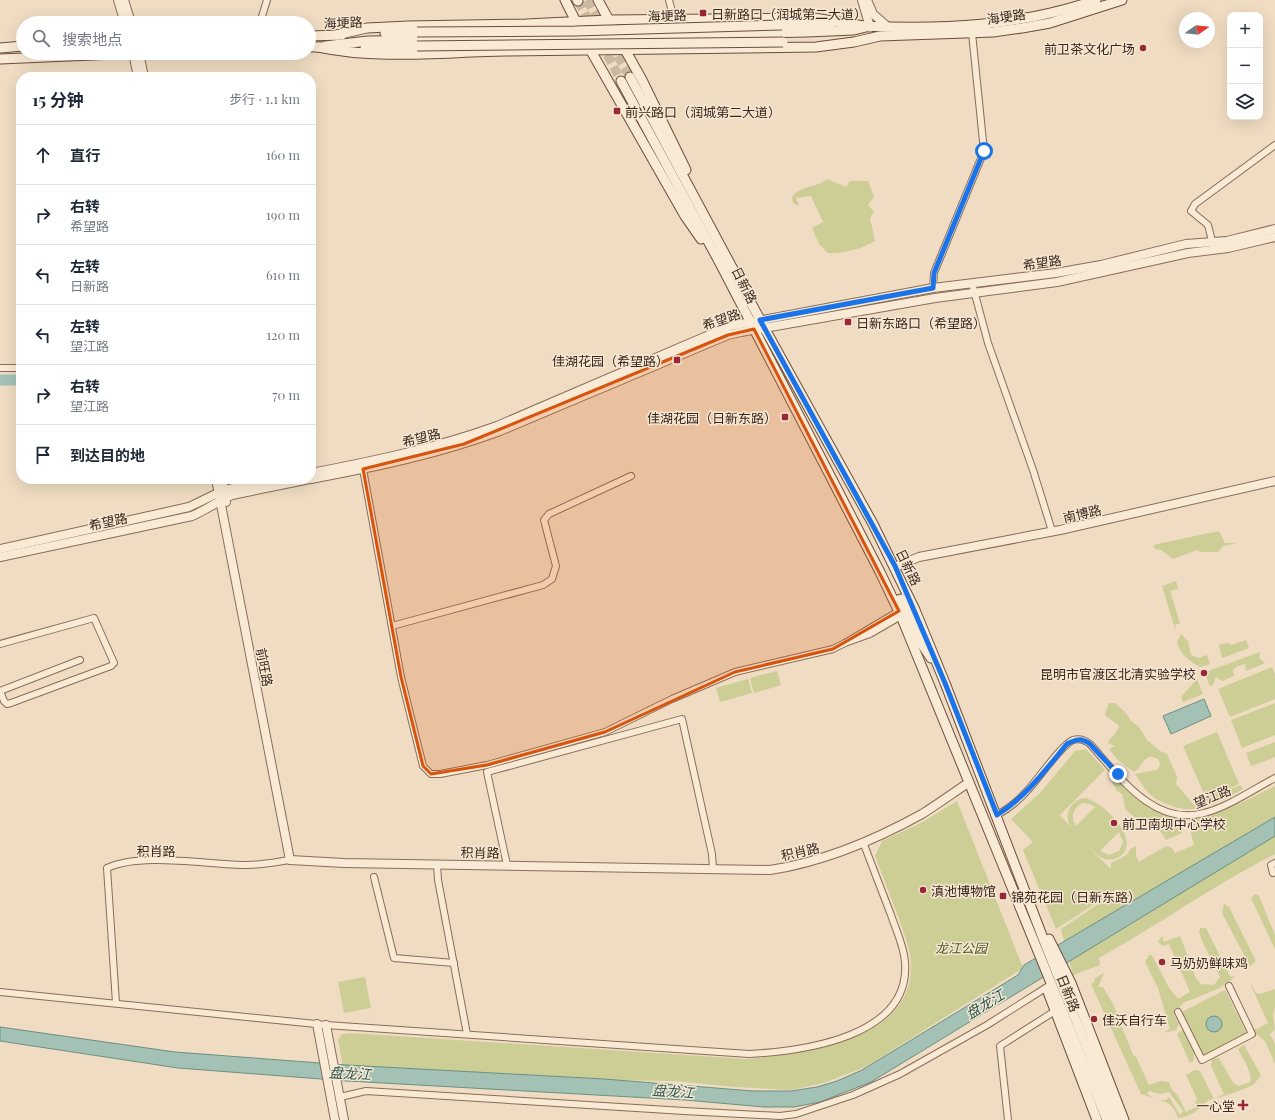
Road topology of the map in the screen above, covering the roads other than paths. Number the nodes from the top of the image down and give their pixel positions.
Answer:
1 (118, 0) edge
2 (124, 0) edge
3 (267, 0) edge
4 (566, 0) edge
5 (598, 0) edge
6 (669, 0) edge
7 (862, 0) edge
8 (867, 0) edge
9 (1096, 0) edge
10 (1122, 0) edge
11 (123, 16) edge
12 (129, 16) edge
13 (262, 16) edge
14 (609, 20) junction
15 (674, 20) junction
16 (576, 22) junction
17 (870, 27) junction
18 (889, 31) junction
19 (972, 33) junction
20 (316, 36) edge
21 (336, 36) junction
22 (617, 36) junction
23 (880, 36) junction
24 (585, 38) junction
25 (16, 47) edge
26 (316, 47) edge
27 (316, 47) edge
28 (316, 47) edge
29 (0, 48) edge
30 (591, 50) junction
31 (624, 50) junction
32 (16, 58) edge
33 (0, 59) edge
34 (134, 60) edge
35 (140, 60) edge
36 (137, 72) edge
37 (143, 72) edge
38 (630, 77) tunnel mouth
39 (621, 81) tunnel mouth
40 (1275, 145) edge
41 (1275, 229) edge
42 (1275, 237) edge
43 (1213, 245) junction
44 (724, 253) junction
45 (721, 265) junction
46 (972, 283) junction
47 (933, 288) junction
48 (973, 292) junction
49 (760, 320) junction
50 (752, 325) junction
51 (765, 329) junction
52 (0, 368) edge
53 (16, 368) edge
54 (363, 469) junction
55 (316, 472) edge
56 (631, 476) dead end
57 (316, 478) edge
58 (1275, 481) edge
59 (218, 484) edge
60 (222, 484) edge
61 (259, 484) edge
62 (284, 484) edge
63 (222, 495) junction
64 (1052, 531) junction
65 (0, 549) edge
66 (0, 557) edge
67 (895, 566) junction
68 (899, 611) junction
69 (392, 626) junction
70 (0, 644) edge
71 (80, 660) dead end
72 (943, 676) junction
73 (0, 691) edge
74 (1275, 778) edge
75 (968, 783) junction
76 (997, 815) junction
77 (863, 842) junction
78 (292, 860) junction
79 (1275, 863) edge
80 (437, 864) junction
81 (507, 865) junction
82 (713, 869) junction
83 (1275, 872) edge
84 (374, 877) dead end
85 (1042, 947) junction
86 (454, 964) junction
87 (1056, 982) junction
88 (1230, 986) dead end
89 (0, 992) edge
90 (1061, 995) junction
91 (116, 1002) junction
92 (1055, 1011) junction
93 (1178, 1012) dead end
94 (317, 1024) junction
95 (326, 1025) junction
96 (467, 1034) junction
97 (339, 1094) junction
98 (335, 1120) edge
99 (344, 1120) edge
100 (1008, 1120) edge
101 (1097, 1120) edge
102 (1107, 1120) edge
103 (1116, 1120) edge
104 (1124, 1120) edge

1 - 11 street
2 - 12 street
3 - 13 street
4 - 16 main road
5 - 14 main road, 日新路
6 - 15 street
7 - 17 street
8 - 18 street
9 - 18 main road, 海埂路
10 - 19 main road, 海埂路
14 - 15 main road
14 - 16 main road
14 - 22 main road, 日新路
14 - 24 main road
15 - 17 main road
16 - 21 main road
16 - 24 main road
17 - 18 main road, 海埂路
17 - 21 main road, 海埂路, bridge
17 - 22 main road
18 - 19 main road, 海埂路
18 - 23 main road
19 - 47 street
20 - 21 main road, 海埂路
22 - 30 main road
22 - 31 main road, 日新路
23 - 27 main road, 海埂路, bridge
23 - 31 main road
24 - 26 main road
24 - 30 main road
25 - 29 main road
28 - 30 main road
30 - 31 main road
30 - 45 main road
31 - 44 main road, 日新路
32 - 33 main road
34 - 36 street
35 - 37 street
38 - 44 main road, 日新路
39 - 45 main road, 日新路
40 - 43 street
41 - 43 street, 希望路
42 - 43 street, 希望路
43 - 46 street, 希望路
43 - 48 street, 希望路
44 - 49 main road, 日新路
45 - 50 main road, 日新路
46 - 47 street, 希望路
46 - 48 street
47 - 49 street, 希望路
48 - 51 street, 希望路
48 - 64 street
49 - 50 street, 希望路
49 - 51 main road, 日新路
50 - 51 street, 希望路
50 - 54 street, 希望路
50 - 55 street, 希望路
50 - 68 main road, 日新路
51 - 67 main road, 日新路
52 - 53 street
54 - 57 street, 希望路
54 - 69 street
56 - 69 street
58 - 64 street, 南博路
59 - 63 street, 前旺路
60 - 63 street, 前旺路
61 - 63 street, 希望路
62 - 63 street, 希望路
63 - 65 street, 希望路
63 - 66 street, 希望路
63 - 78 street, 前旺路
64 - 67 street, 南博路
67 - 72 main road, 日新路
68 - 69 street
68 - 72 main road
68 - 75 main road, 日新路
70 - 73 street
71 - 73 street
72 - 76 main road, 日新路
74 - 76 street, 望江路
75 - 77 street, 积肖路
75 - 85 main road, 日新路
76 - 85 main road, 日新路
77 - 82 street, 积肖路
77 - 96 street
78 - 80 street, 积肖路
78 - 91 street, 积肖路
79 - 83 street
80 - 81 street, 积肖路
80 - 86 street
81 - 82 street, 积肖路
81 - 82 street
84 - 86 street
85 - 87 main road, 日新路
85 - 87 main road, 日新路
86 - 96 street
87 - 90 main road, 日新路
87 - 92 main road, 日新路
87 - 97 street
87 - 104 main road, 日新路
88 - 93 street
89 - 91 street
90 - 102 main road, 日新路
90 - 103 main road, 日新路
91 - 94 street
92 - 100 street
92 - 101 main road, 日新路
94 - 95 street
94 - 98 street
95 - 96 street
95 - 97 street
97 - 99 street

